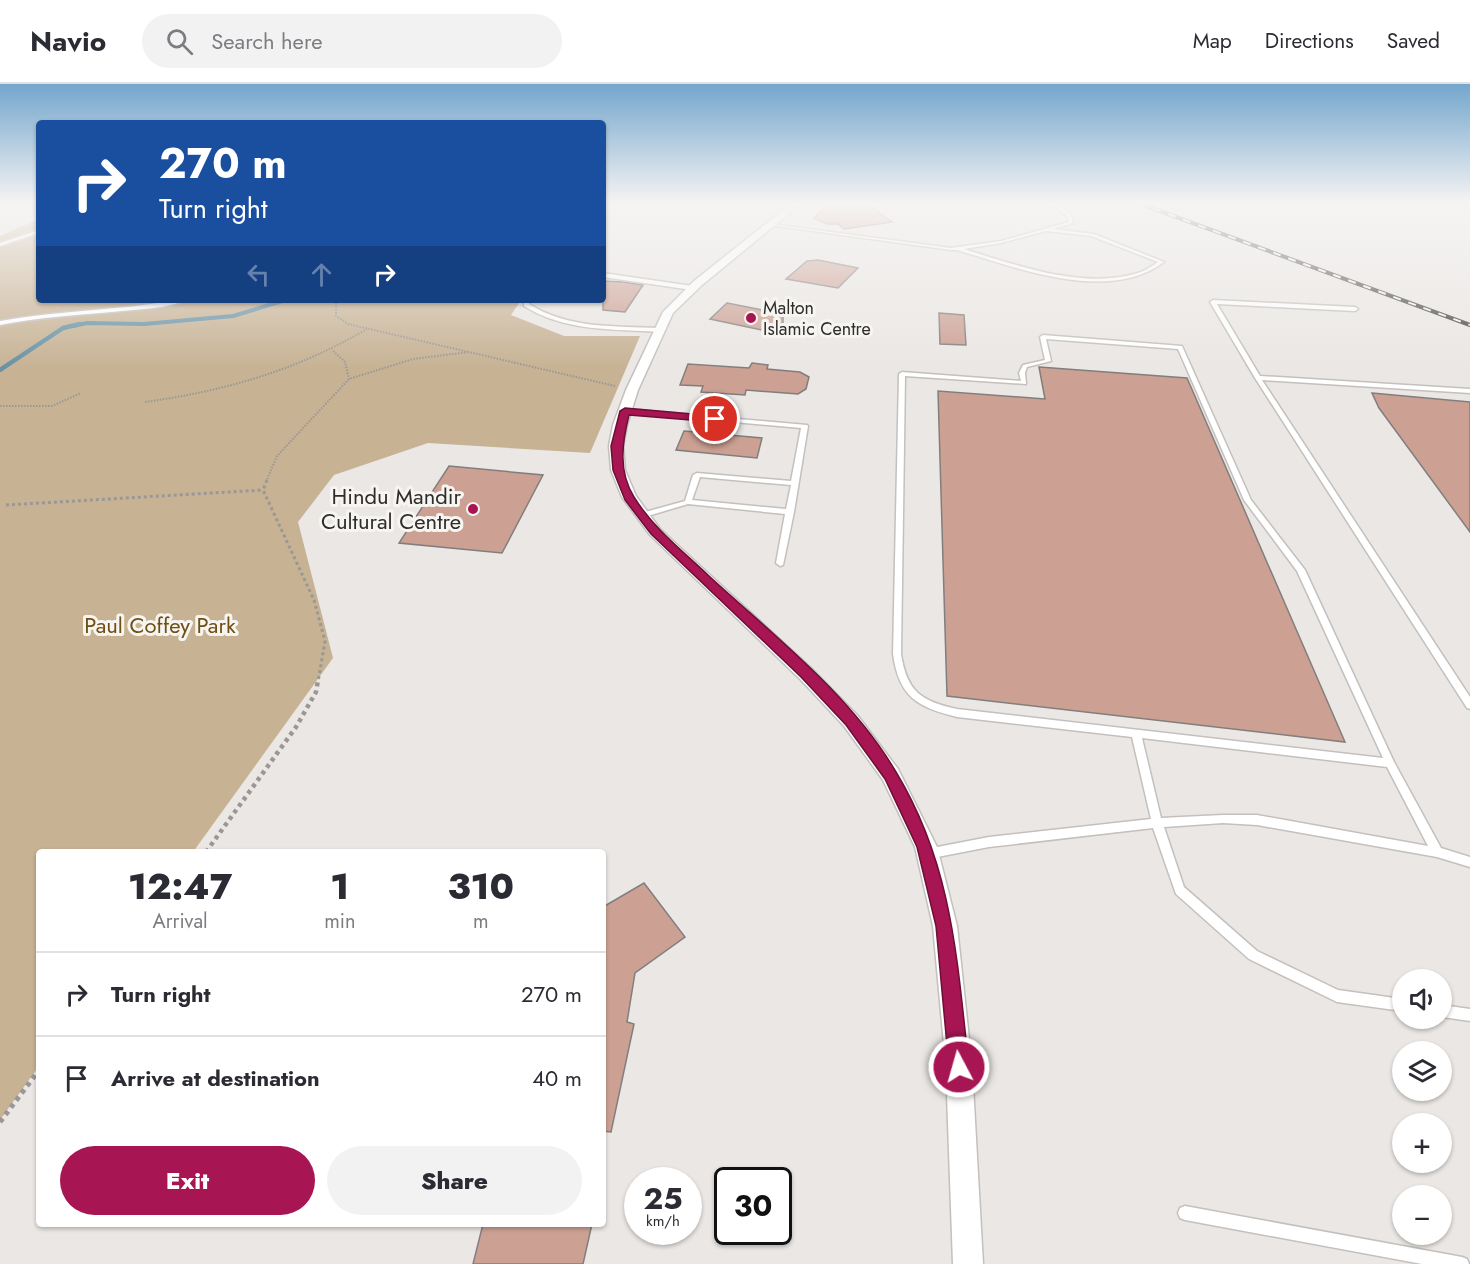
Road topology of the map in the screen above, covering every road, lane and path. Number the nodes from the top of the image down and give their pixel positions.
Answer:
1 (730, 258) edge
2 (993, 258) edge
3 (1152, 258) edge
4 (606, 275) edge
5 (692, 288) junction
6 (166, 303) edge
7 (336, 303) edge
8 (526, 303) edge
9 (1355, 309) dead end
10 (0, 323) edge
11 (366, 328) junction
12 (660, 330) junction
13 (333, 351) junction
14 (469, 352) junction
15 (1258, 378) junction
16 (349, 379) junction
17 (632, 390) junction
18 (1470, 391) edge
19 (81, 393) dead end
20 (145, 402) dead end
21 (0, 405) edge
22 (625, 411) junction
23 (795, 483) junction
24 (263, 490) junction
25 (688, 502) junction
26 (6, 505) dead end
27 (790, 512) junction
28 (641, 516) junction
29 (780, 563) dead end
30 (1470, 705) edge
31 (1136, 734) junction
32 (1390, 763) junction
33 (1157, 823) junction
34 (208, 849) edge
35 (1437, 852) junction
36 (927, 854) junction
37 (1470, 862) edge
38 (1392, 1004) edge
39 (1452, 1012) edge
40 (1470, 1014) edge
41 (36, 1074) edge
42 (0, 1122) edge
43 (1185, 1213) dead end
44 (968, 1264) edge
45 (1462, 1264) edge

1 - 5 street
2 - 3 lane
4 - 5 lane
5 - 12 street
6 - 10 lane
7 - 11 path
8 - 12 lane
9 - 15 lane
11 - 13 path
11 - 14 path
12 - 17 street
13 - 16 path
13 - 20 path
14 - 16 path
14 - 17 path
15 - 18 lane
15 - 30 lane
16 - 24 path
17 - 22 street
19 - 21 path
22 - 23 lane
22 - 28 street
23 - 25 lane
23 - 27 lane
24 - 26 path
24 - 34 path
25 - 27 lane
25 - 28 lane
27 - 29 lane
28 - 36 street
31 - 32 lane
31 - 32 lane
31 - 33 lane
32 - 35 lane
33 - 35 lane
33 - 36 lane
33 - 38 lane
35 - 37 lane
36 - 44 street
39 - 40 lane
41 - 42 path
43 - 45 lane

